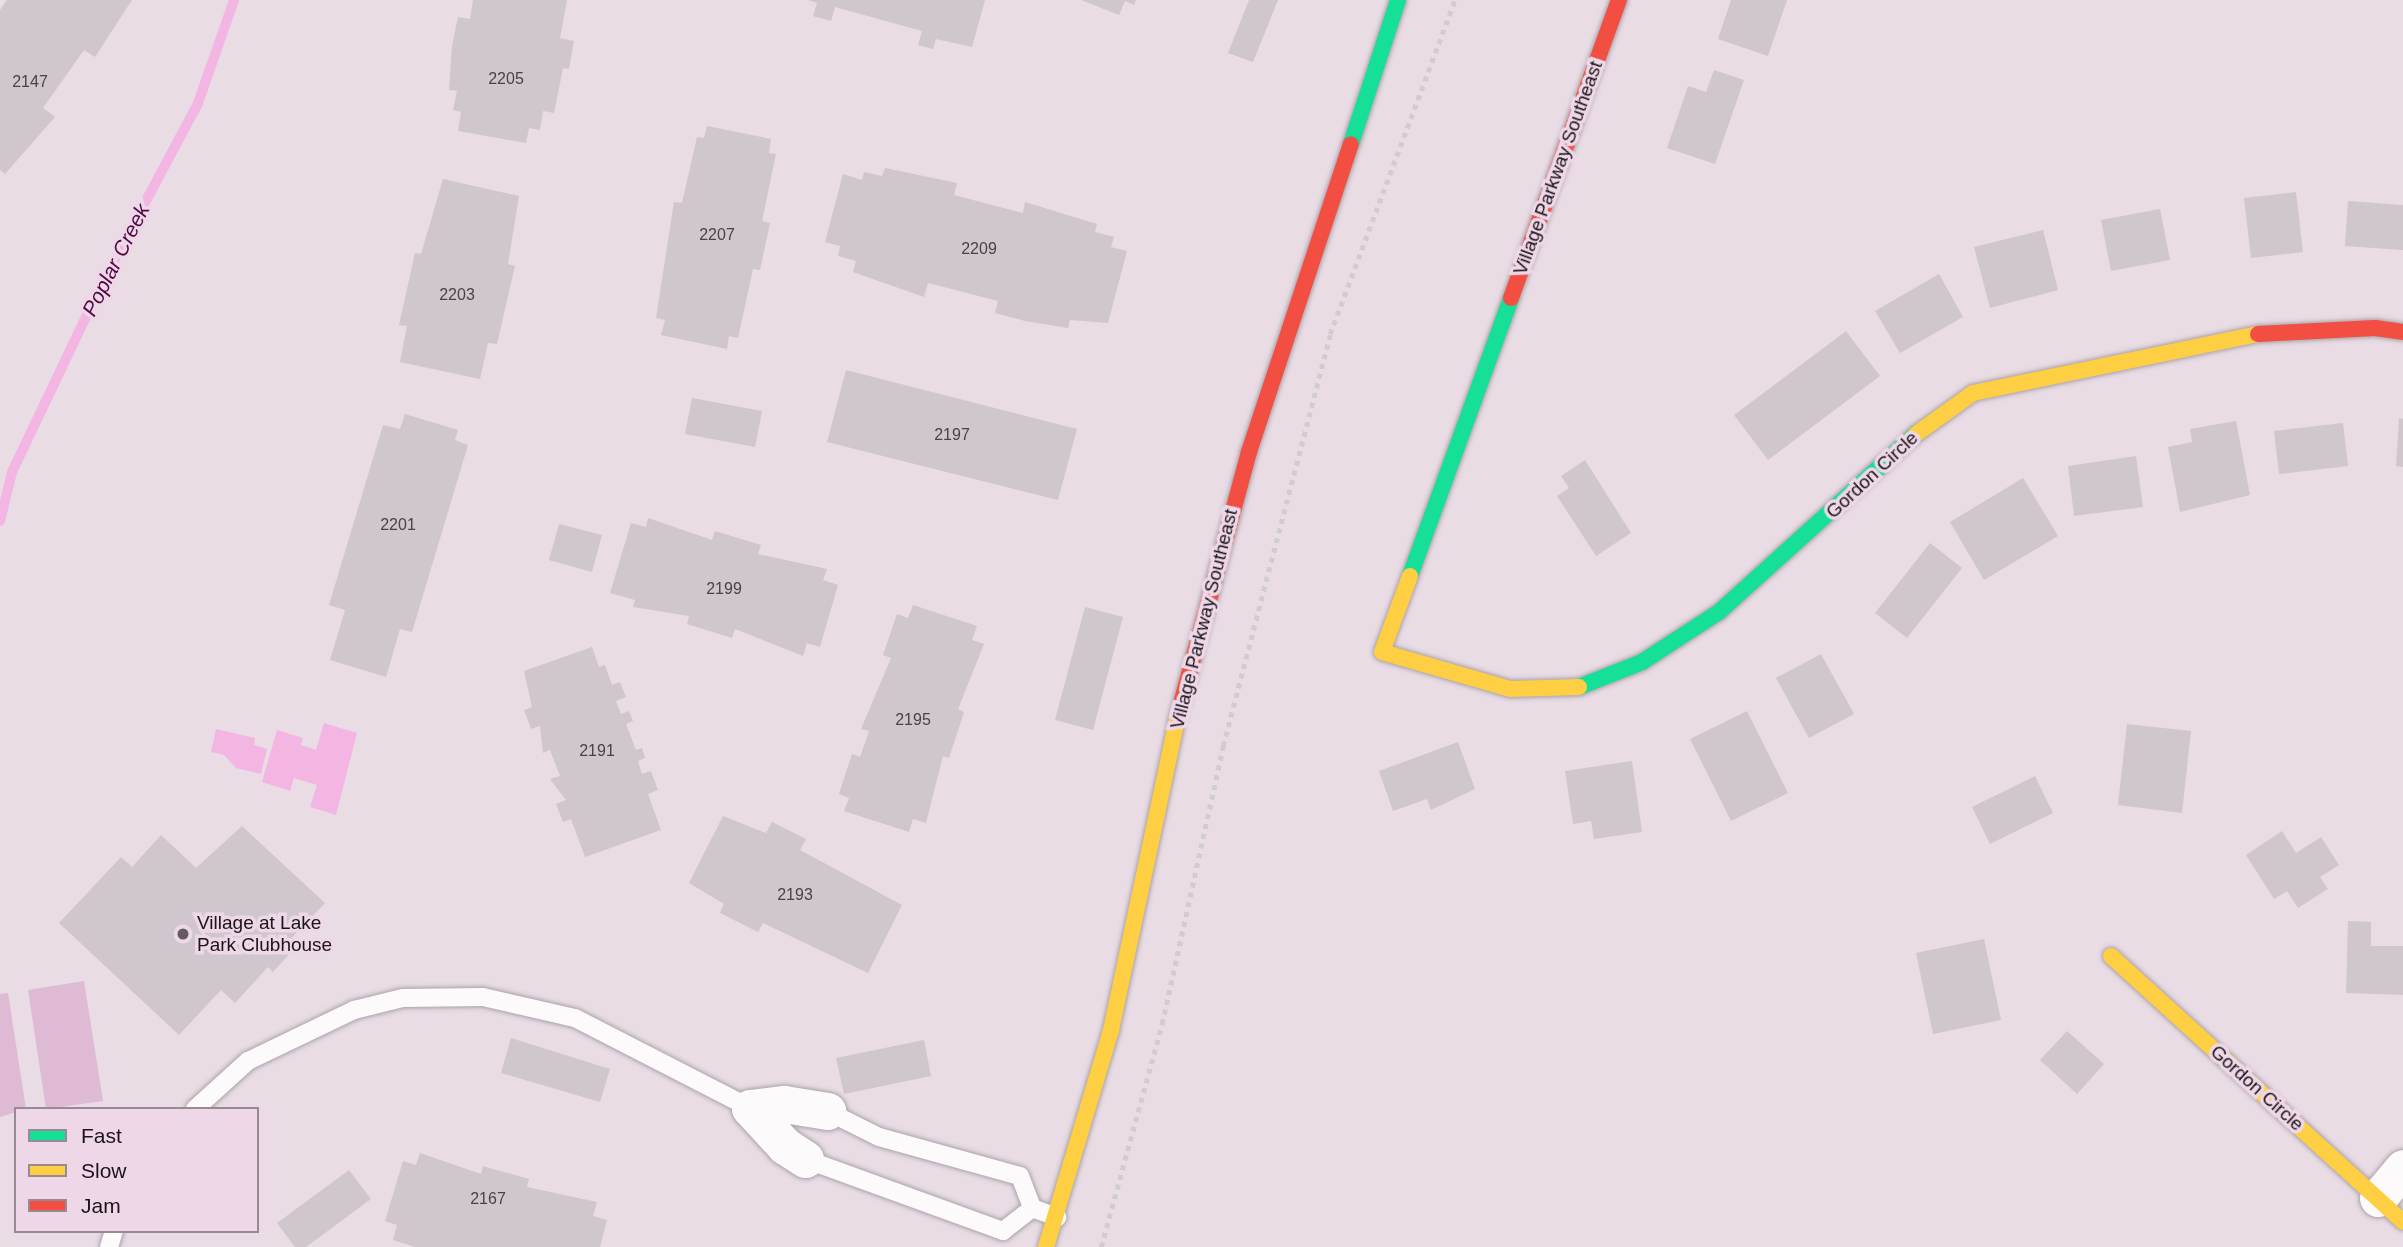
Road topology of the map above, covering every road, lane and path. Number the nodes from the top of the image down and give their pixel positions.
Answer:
1 (1398, 0) edge
2 (1455, 0) edge
3 (1619, 0) edge
4 (2403, 332) edge
5 (1382, 652) joint
6 (2111, 956) dead end
7 (197, 1107) edge
8 (750, 1108) junction
9 (816, 1134) junction
10 (2403, 1168) edge
11 (1032, 1208) junction
12 (2390, 1210) edge
13 (1056, 1217) junction
14 (1046, 1247) edge
15 (1101, 1247) edge

1 - 13 street, Village Parkway Southeast
2 - 15 path
3 - 5 street, Village Parkway Southeast
4 - 5 street, Gordon Circle
6 - 12 street, Gordon Circle
7 - 8 lane
8 - 9 street
8 - 9 street
9 - 11 lane
9 - 11 lane
10 - 12 street
11 - 13 lane
13 - 14 street, Village Parkway Southeast

